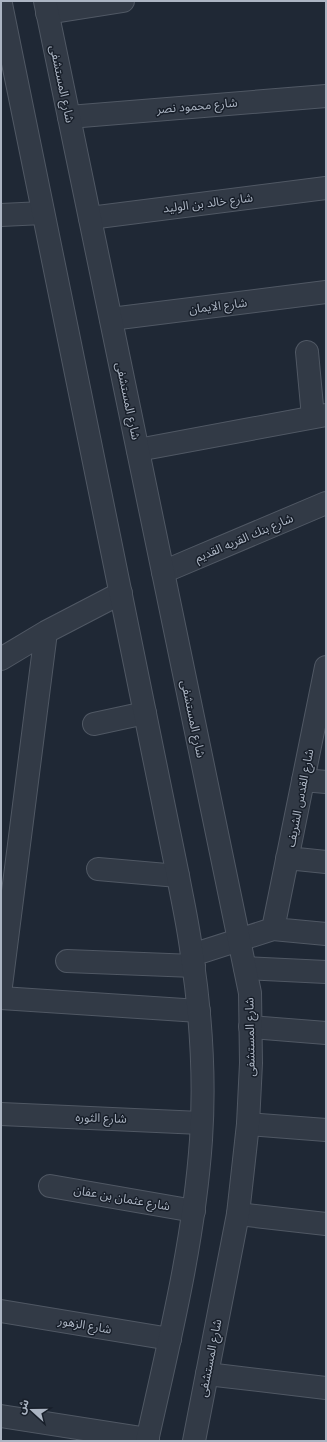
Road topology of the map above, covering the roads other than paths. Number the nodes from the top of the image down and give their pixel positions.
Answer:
1 (123, 1) edge
2 (1, 4) edge
3 (46, 7) edge
4 (326, 96) edge
5 (69, 117) junction
6 (326, 188) edge
7 (43, 213) junction
8 (1, 215) edge
9 (90, 218) junction
10 (326, 292) edge
11 (111, 319) junction
12 (307, 352) dead end
13 (319, 416) edge
14 (138, 450) junction
15 (326, 503) edge
16 (163, 572) junction
17 (120, 593) junction
18 (46, 632) junction
19 (1, 659) edge
20 (326, 667) edge
21 (145, 713) junction
22 (94, 724) dead end
23 (303, 780) junction
24 (326, 782) edge
25 (288, 858) junction
26 (326, 862) edge
27 (98, 869) dead end
28 (178, 876) junction
29 (273, 929) junction
30 (326, 934) edge
31 (239, 940) junction
32 (193, 960) junction
33 (67, 961) dead end
34 (245, 968) junction
35 (326, 972) edge
36 (1, 986) edge
37 (1, 998) edge
38 (199, 1012) junction
39 (250, 1027) junction
40 (326, 1033) edge
41 (1, 1114) edge
42 (202, 1122) junction
43 (248, 1124) junction
44 (326, 1130) edge
45 (50, 1186) dead end
46 (194, 1211) junction
47 (238, 1214) junction
48 (326, 1224) edge
49 (1, 1311) edge
50 (170, 1339) junction
51 (207, 1374) junction
52 (326, 1388) edge
53 (1, 1416) edge
54 (148, 1440) edge
55 (194, 1441) edge

1 - 3 street
2 - 7 street
3 - 5 street, شارع المستشفى
4 - 5 street, شارع محمود نصر
5 - 9 street, شارع المستشفى
6 - 9 street, شارع خالد بن الوليد
7 - 8 street
7 - 17 street
9 - 11 street, شارع المستشفى
10 - 11 street, شارع الايمان
11 - 14 street, شارع المستشفى
12 - 13 street
13 - 14 street
14 - 16 street, شارع المستشفى
15 - 16 street, شارع بنك القريه القديم
16 - 31 street, شارع المستشفى
17 - 18 street
17 - 21 street
18 - 19 street
18 - 36 street
20 - 23 street, شارع القدس الشريف
21 - 22 street
21 - 28 street
23 - 24 street
23 - 25 street, شارع القدس الشريف
25 - 26 street
25 - 29 street, شارع القدس الشريف
27 - 28 street
28 - 32 street
29 - 30 street
29 - 31 street
31 - 32 street
31 - 34 street, شارع المستشفى
32 - 33 street
32 - 38 street
34 - 35 street
34 - 39 street, شارع المستشفى
37 - 38 street
38 - 42 street
39 - 40 street
39 - 43 street, شارع المستشفى
41 - 42 street, شارع الثوره
42 - 46 street
43 - 44 street
43 - 47 street, شارع المستشفى
45 - 46 street, شارع عثمان بن عفان
46 - 50 street
47 - 48 street
47 - 51 street, شارع المستشفى
49 - 50 street, شارع الزهور
50 - 54 street
51 - 52 street
51 - 55 street, شارع المستشفى
53 - 54 street

